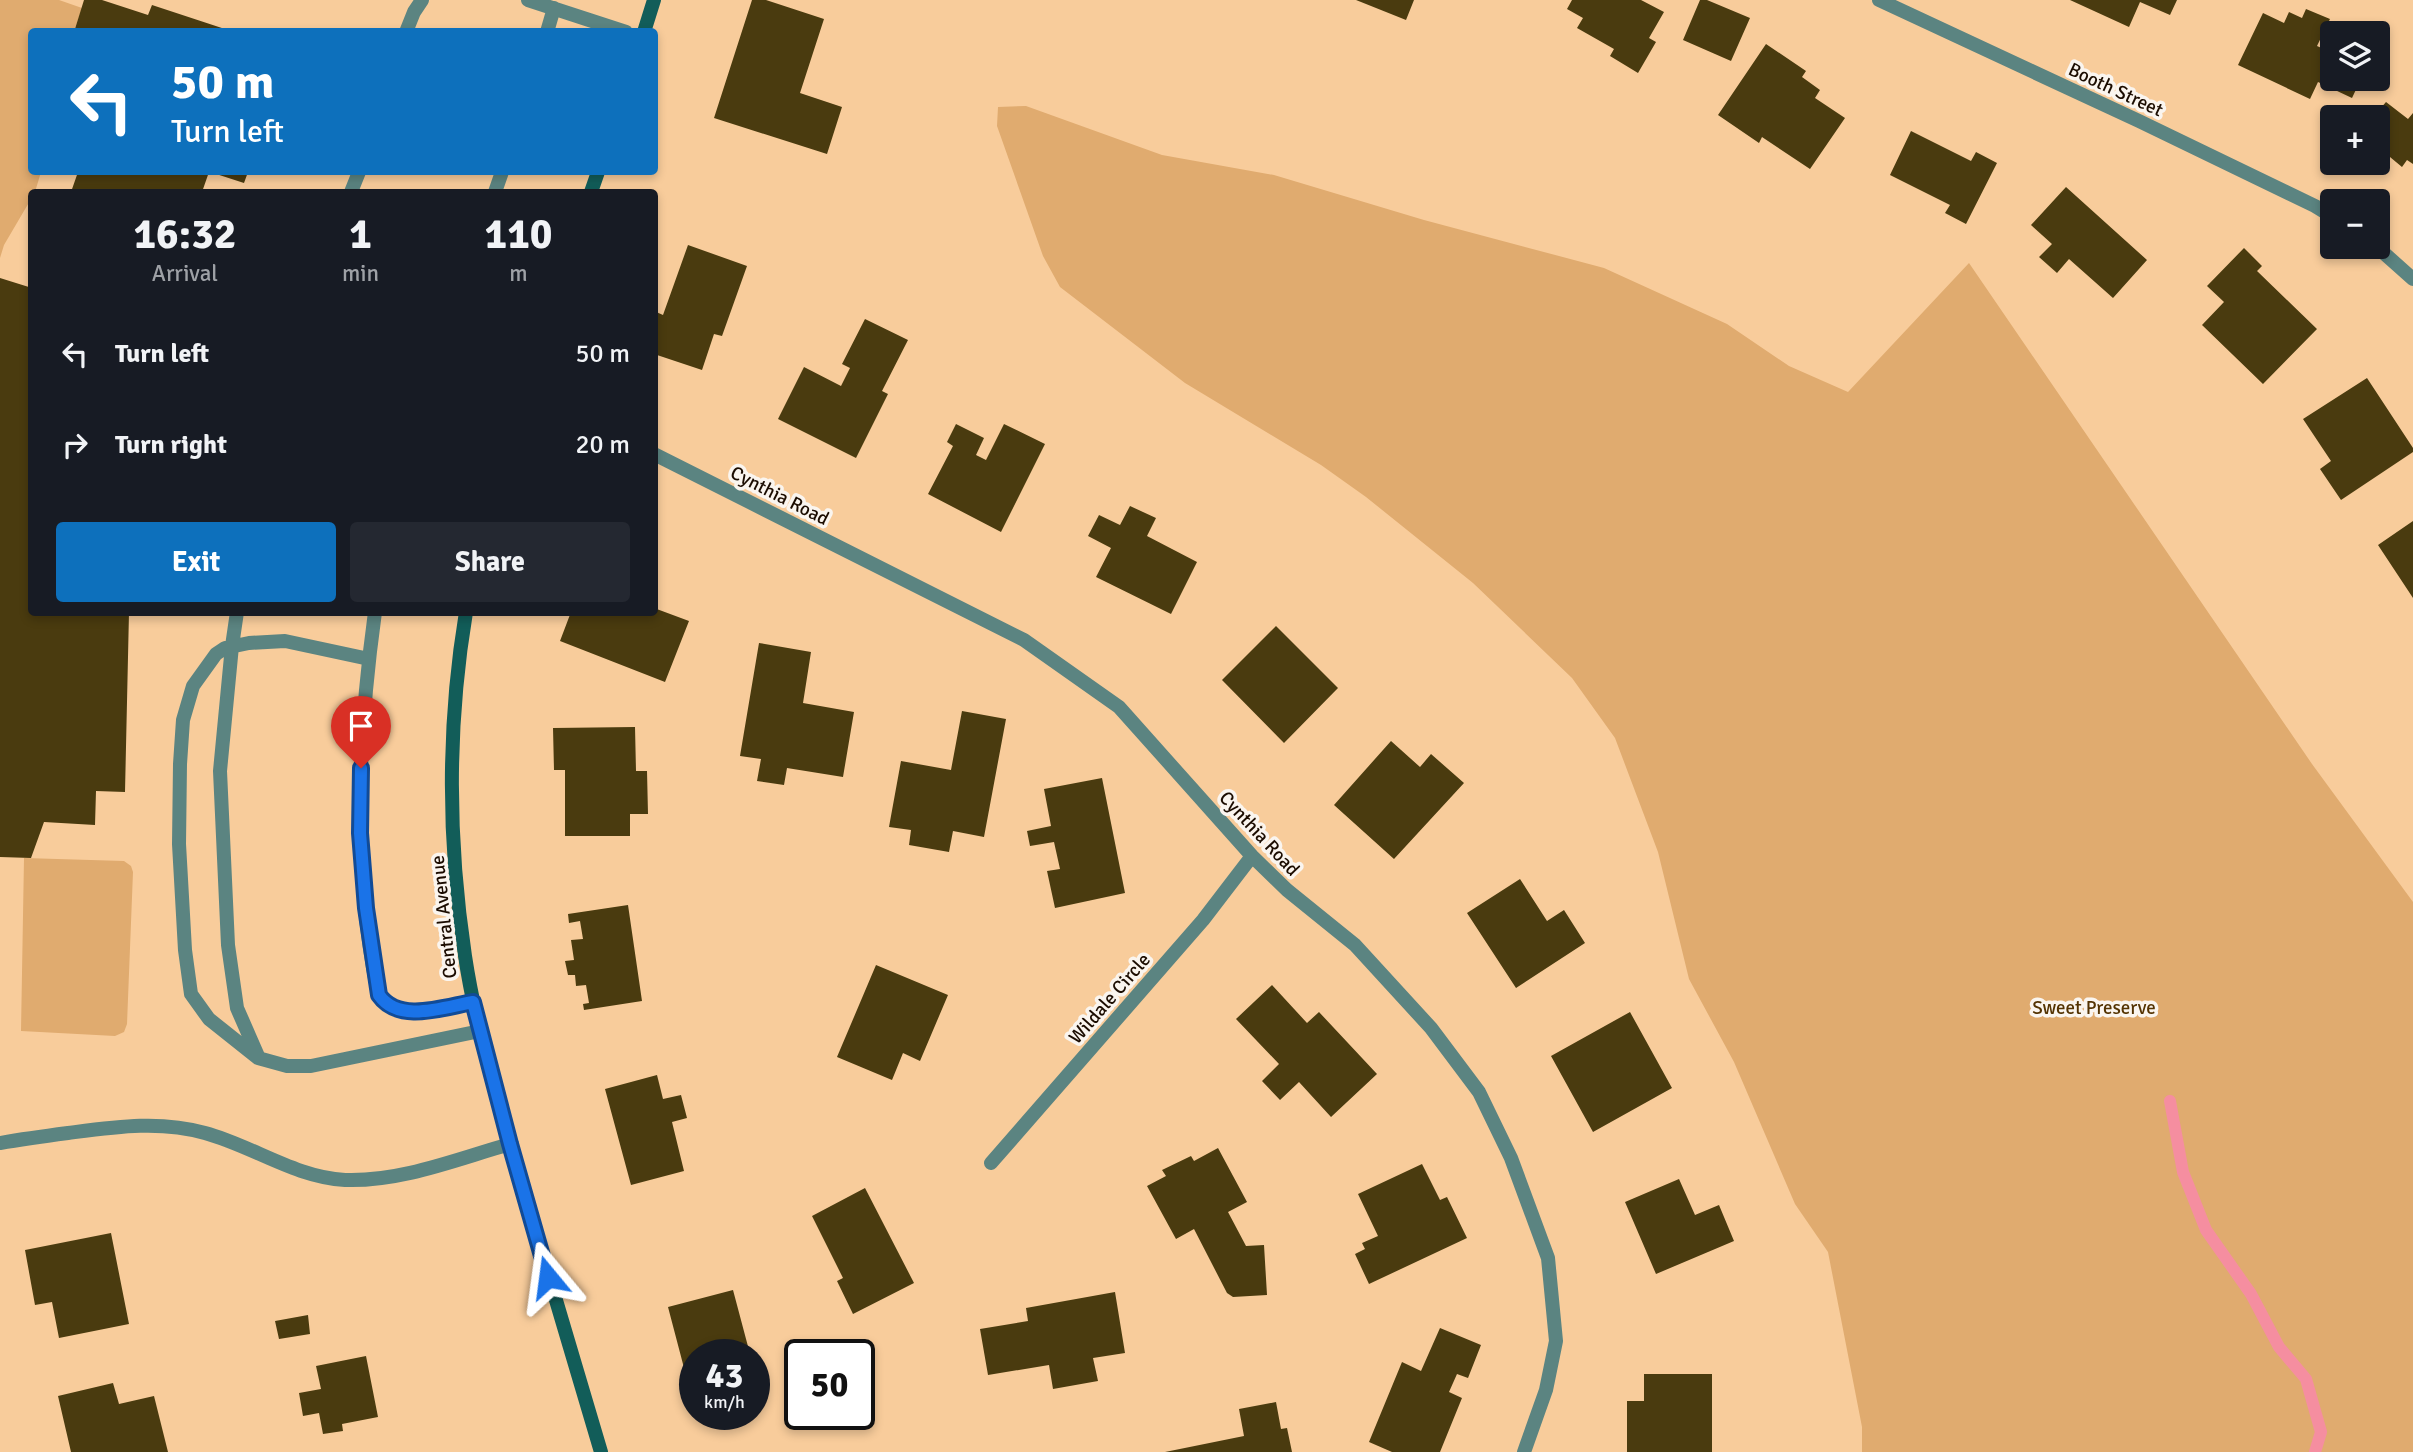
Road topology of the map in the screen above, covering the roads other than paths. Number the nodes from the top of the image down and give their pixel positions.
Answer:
1 (422, 0) edge
2 (528, 0) edge
3 (654, 0) edge
4 (1880, 0) edge
5 (554, 8) junction
6 (408, 28) edge
7 (548, 28) edge
8 (614, 28) edge
9 (644, 28) edge
10 (2320, 209) edge
11 (2390, 259) edge
12 (2413, 279) edge
13 (658, 456) edge
14 (236, 616) edge
15 (374, 616) edge
16 (466, 616) edge
17 (232, 646) junction
18 (369, 659) junction
19 (1252, 856) junction
20 (473, 1002) junction
21 (480, 1031) junction
22 (258, 1058) junction
23 (0, 1143) edge
24 (510, 1144) junction
25 (991, 1163) dead end
26 (601, 1452) edge
27 (1524, 1452) edge

1 - 6 street
2 - 5 street
3 - 9 main road
4 - 10 street, Booth Street
5 - 7 street
5 - 8 street
11 - 12 street
13 - 19 street, Cynthia Road
14 - 17 street
15 - 18 street
16 - 20 main road, Central Avenue
17 - 18 street
17 - 22 street
17 - 22 street
18 - 20 street
19 - 25 street, Wildale Circle
19 - 27 street, Cynthia Road
20 - 21 main road, Central Avenue
21 - 22 street
21 - 24 main road, Central Avenue
23 - 24 street
24 - 26 main road, Central Avenue

